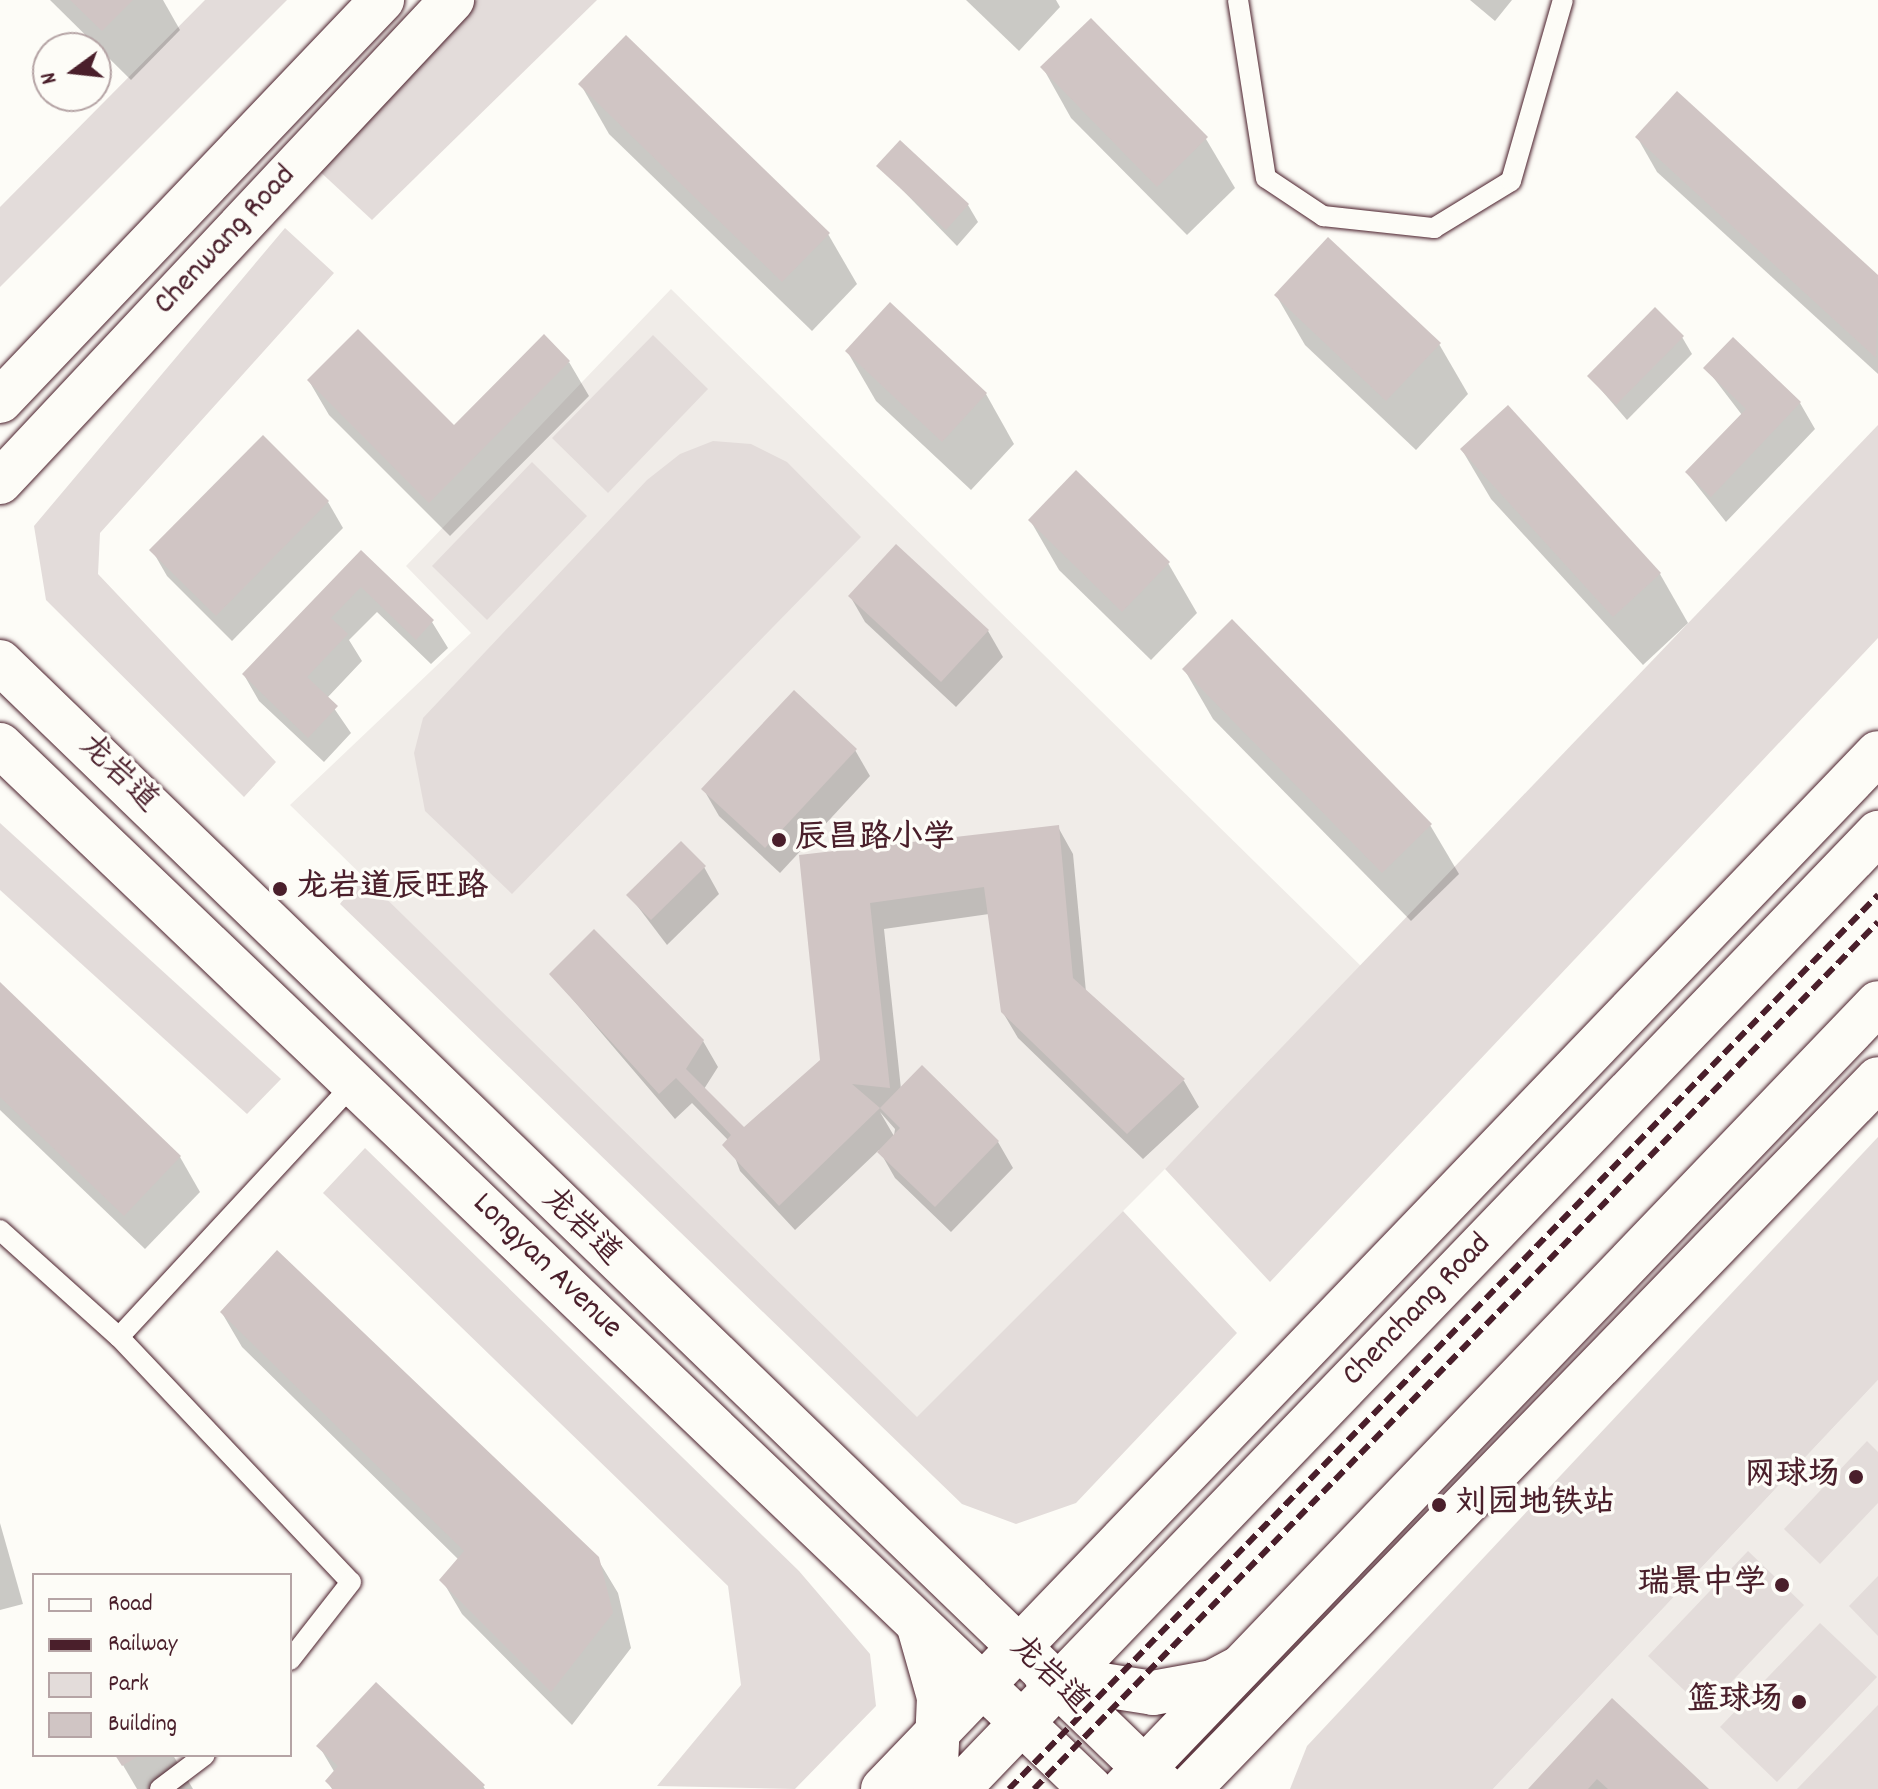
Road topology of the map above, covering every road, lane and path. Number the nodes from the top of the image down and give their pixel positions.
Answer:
1 (382, 0) edge
2 (452, 0) edge
3 (1238, 0) edge
4 (1563, 0) edge
5 (0, 401) edge
6 (0, 482) edge
7 (0, 662) edge
8 (0, 745) edge
9 (1878, 753) edge
10 (1878, 833) edge
11 (1878, 1003) edge
12 (1878, 1079) edge
13 (354, 1083) junction
14 (0, 1230) edge
15 (119, 1337) junction
16 (919, 1624) junction
17 (292, 1657) edge
18 (1239, 1668) junction
19 (1028, 1673) junction
20 (1022, 1720) junction
21 (941, 1727) junction
22 (202, 1757) edge
23 (1145, 1782) edge
24 (160, 1789) edge
25 (883, 1789) edge
26 (935, 1789) edge
27 (958, 1789) edge
28 (1091, 1789) edge
29 (1189, 1789) edge

1 - 5 main road, Chenwang Road
2 - 6 main road, Chenwang Road
3 - 4 lane
7 - 19 main road, 龙岩道
8 - 13 main road, Longyan Avenue
9 - 19 main road
10 - 19 main road, Chenchang Road
11 - 18 main road
12 - 29 main road
13 - 15 lane
13 - 16 main road, Longyan Avenue
14 - 15 lane
15 - 17 lane
16 - 19 main road, Longyan Avenue
16 - 21 main road
18 - 19 main road
18 - 23 main road
19 - 20 main road
19 - 21 main road
19 - 23 main road, 龙岩道
20 - 27 main road
20 - 28 main road
21 - 25 main road
21 - 26 main road
22 - 24 lane

